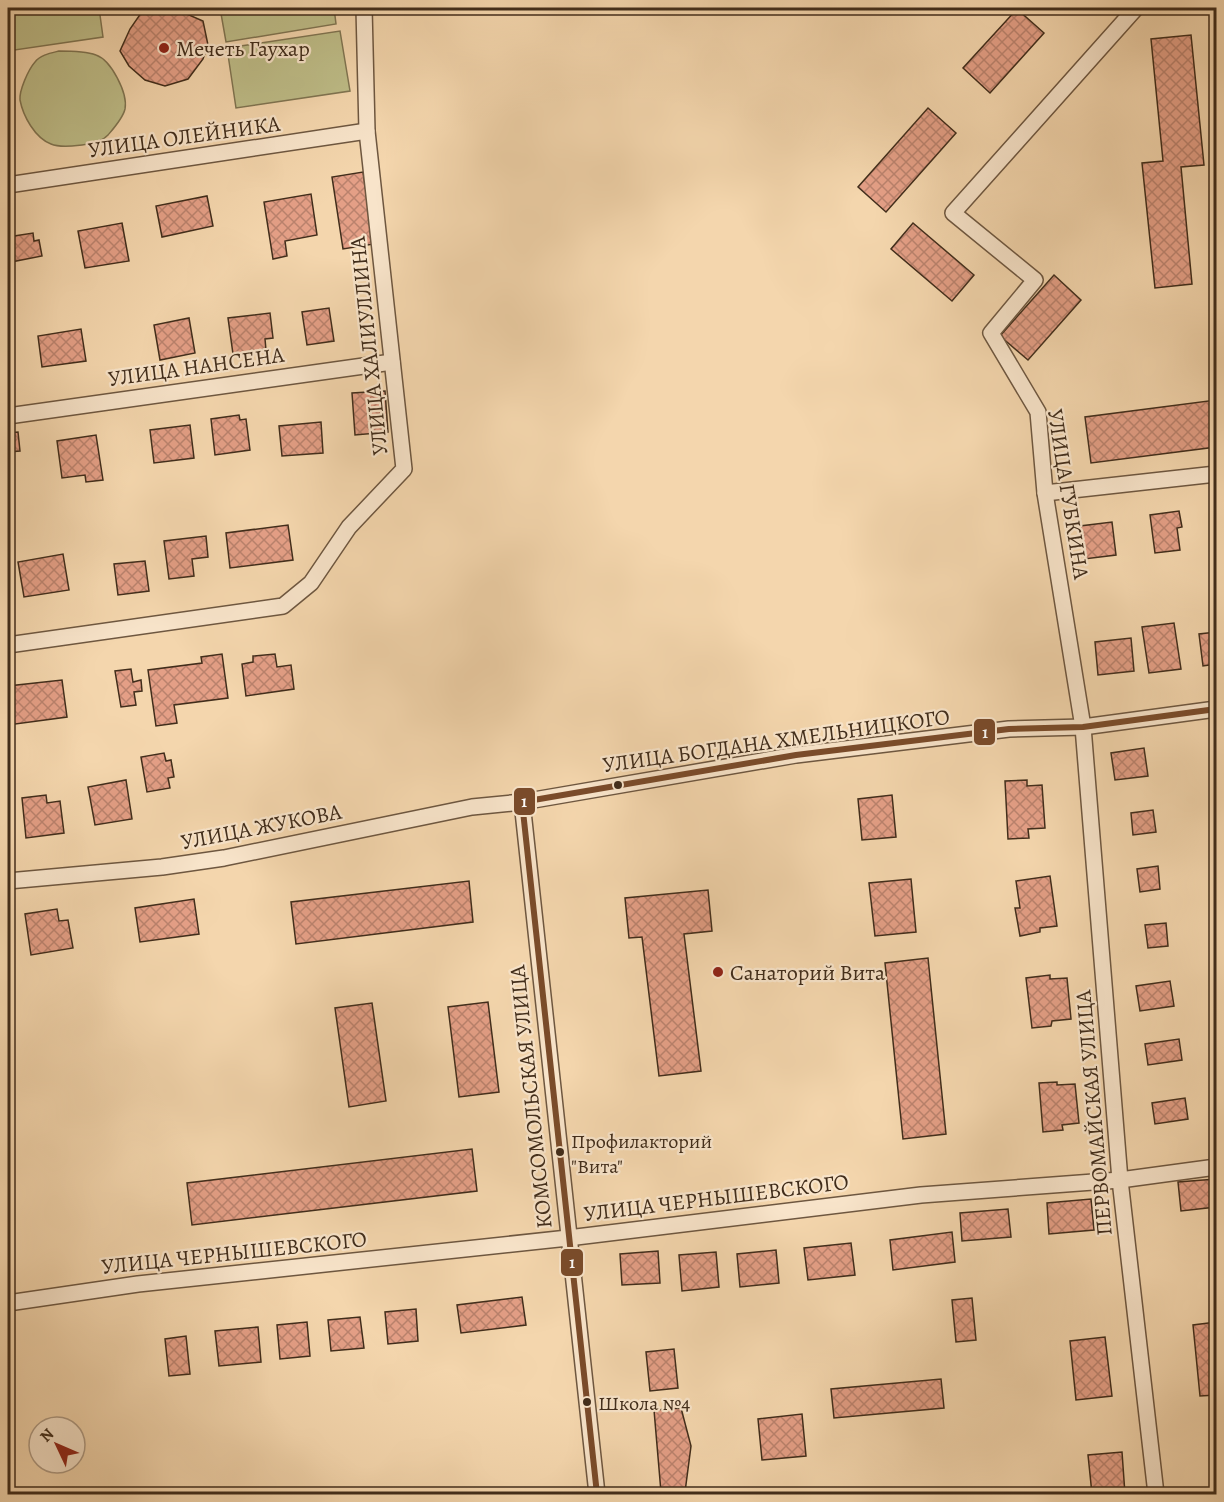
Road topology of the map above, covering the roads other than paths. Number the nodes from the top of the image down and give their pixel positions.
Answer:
1 (364, 8) edge
2 (1136, 8) edge
3 (367, 131) junction
4 (8, 184) edge
5 (392, 362) junction
6 (8, 416) edge
7 (1216, 474) edge
8 (1046, 493) junction
9 (8, 645) edge
10 (1216, 709) edge
11 (1083, 727) junction
12 (522, 802) junction
13 (8, 881) edge
14 (1216, 1167) edge
15 (1120, 1180) junction
16 (568, 1238) junction
17 (8, 1303) edge
18 (597, 1494) edge
19 (1156, 1494) edge

1 - 3 street, УЛИЦА ХАЛИУЛЛИНА
2 - 8 street, УЛИЦА ГУБКИНА
3 - 4 street, УЛИЦА ОЛЕЙНИКА
3 - 5 street, УЛИЦА ХАЛИУЛЛИНА
5 - 6 street, УЛИЦА НАНСЕНА
5 - 9 street, УЛИЦА ХАЛИУЛЛИНА
7 - 8 street
8 - 11 street, УЛИЦА ГУБКИНА
10 - 11 street, УЛИЦА БОГДАНА ХМЕЛЬНИЦКОГО
11 - 12 street, УЛИЦА БОГДАНА ХМЕЛЬНИЦКОГО
11 - 15 street, ПЕРВОМАЙСКАЯ УЛИЦА
12 - 13 street, УЛИЦА ЖУКОВА
12 - 16 street, КОМСОМОЛЬСКАЯ УЛИЦА
14 - 15 street, УЛИЦА ЧЕРНЫШЕВСКОГО
15 - 16 street, УЛИЦА ЧЕРНЫШЕВСКОГО
15 - 19 street, ПЕРВОМАЙСКАЯ УЛИЦА
16 - 17 street, УЛИЦА ЧЕРНЫШЕВСКОГО
16 - 18 street, КОМСОМОЛЬСКАЯ УЛИЦА

